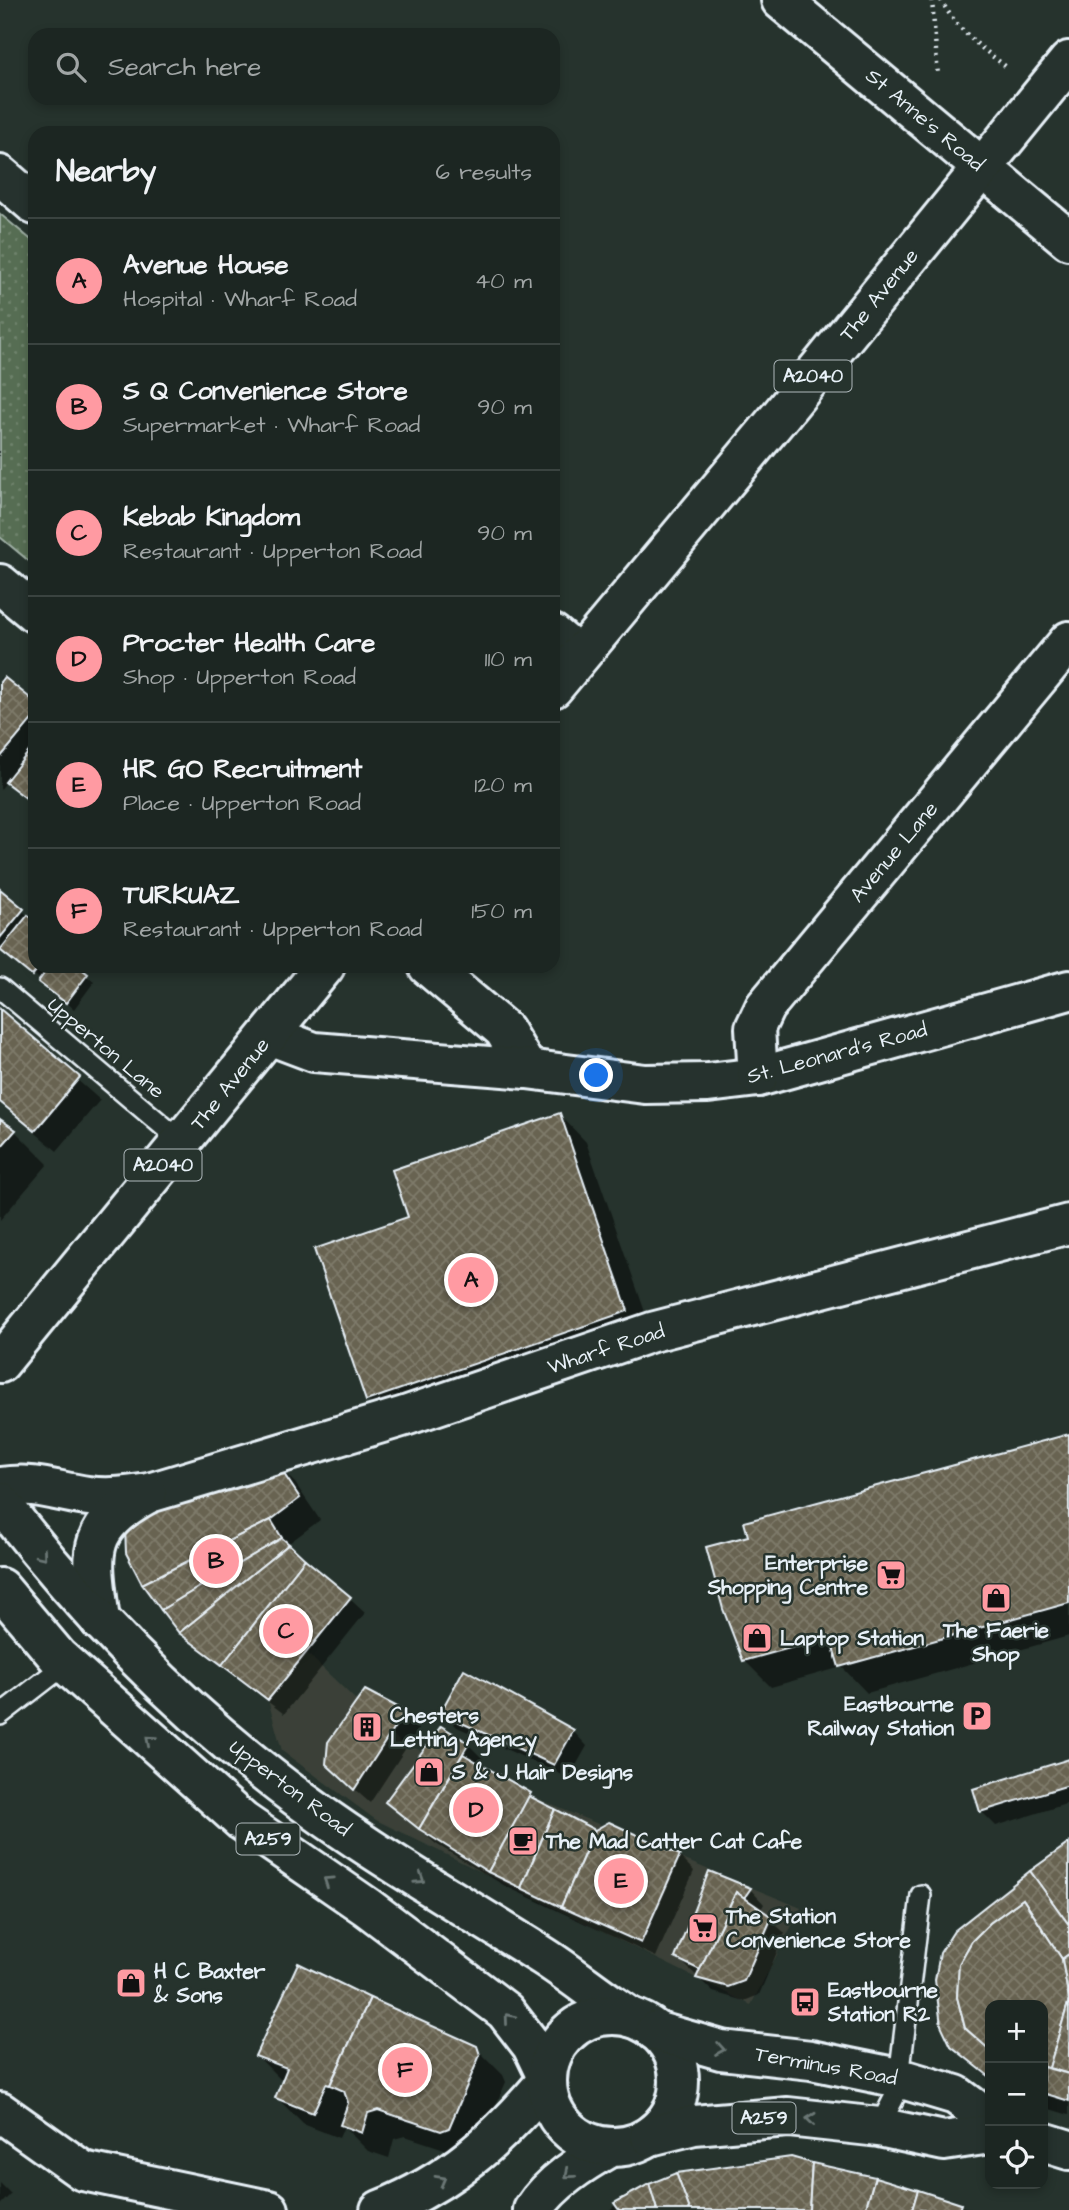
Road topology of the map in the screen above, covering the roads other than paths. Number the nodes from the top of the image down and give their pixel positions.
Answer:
1 (781, 0) edge
2 (1069, 61) edge
3 (982, 168) junction
4 (0, 175) edge
5 (28, 199) edge
6 (1069, 240) edge
7 (0, 584) edge
8 (28, 608) edge
9 (1069, 641) edge
10 (566, 645) edge
11 (560, 665) edge
12 (319, 973) edge
13 (436, 973) edge
14 (0, 988) edge
15 (1069, 990) edge
16 (270, 1035) junction
17 (527, 1069) junction
18 (758, 1077) junction
19 (182, 1142) junction
20 (1069, 1223) edge
21 (0, 1363) edge
22 (0, 1487) edge
23 (149, 1493) junction
24 (0, 1501) edge
25 (0, 1588) edge
26 (100, 1621) junction
27 (66, 1664) junction
28 (0, 1715) edge
29 (921, 1895) dead end
30 (642, 2024) junction
31 (899, 2078) junction
32 (546, 2079) junction
33 (0, 2112) edge
34 (985, 2115) edge
35 (879, 2127) junction
36 (985, 2135) edge
37 (650, 2136) junction
38 (1048, 2144) edge
39 (610, 2147) junction
40 (1069, 2150) edge
41 (268, 2210) edge
42 (380, 2210) edge
43 (533, 2210) edge

1 - 3 main road, St Anne's Road
2 - 3 main road, The Avenue / A2040
3 - 6 main road, St Anne's Road
3 - 10 main road, The Avenue / A2040
4 - 5 main road
7 - 8 main road
9 - 18 main road, Avenue Lane
10 - 11 main road, The Avenue / A2040
12 - 16 main road, The Avenue / A2040
13 - 17 main road
14 - 19 lane, Upperton Lane
15 - 18 main road, St. Leonard's Road
16 - 17 main road, St. Leonard's Road
16 - 19 main road, The Avenue / A2040
17 - 18 main road, St. Leonard's Road
19 - 21 main road, The Avenue / A2040
20 - 23 main road, Wharf Road
22 - 23 main road, Wharf Road
23 - 26 main road, Wharf Road
24 -> 26 main road, Upperton Road / A259
25 - 27 main road, A259
26 -> 30 main road, Upperton Road / A259
27 - 28 lane
32 -> 27 main road, A259
29 - 31 lane
30 -> 31 main road, Terminus Road / A259
30 - 32 main road
30 - 37 main road
31 - 34 main road, Terminus Road / A259
31 - 35 lane
32 - 39 main road
42 -> 32 main road
33 - 41 main road
35 - 36 main road, A259
35 -> 37 main road, A259
37 - 39 main road
38 - 40 main road
39 -> 43 main road

